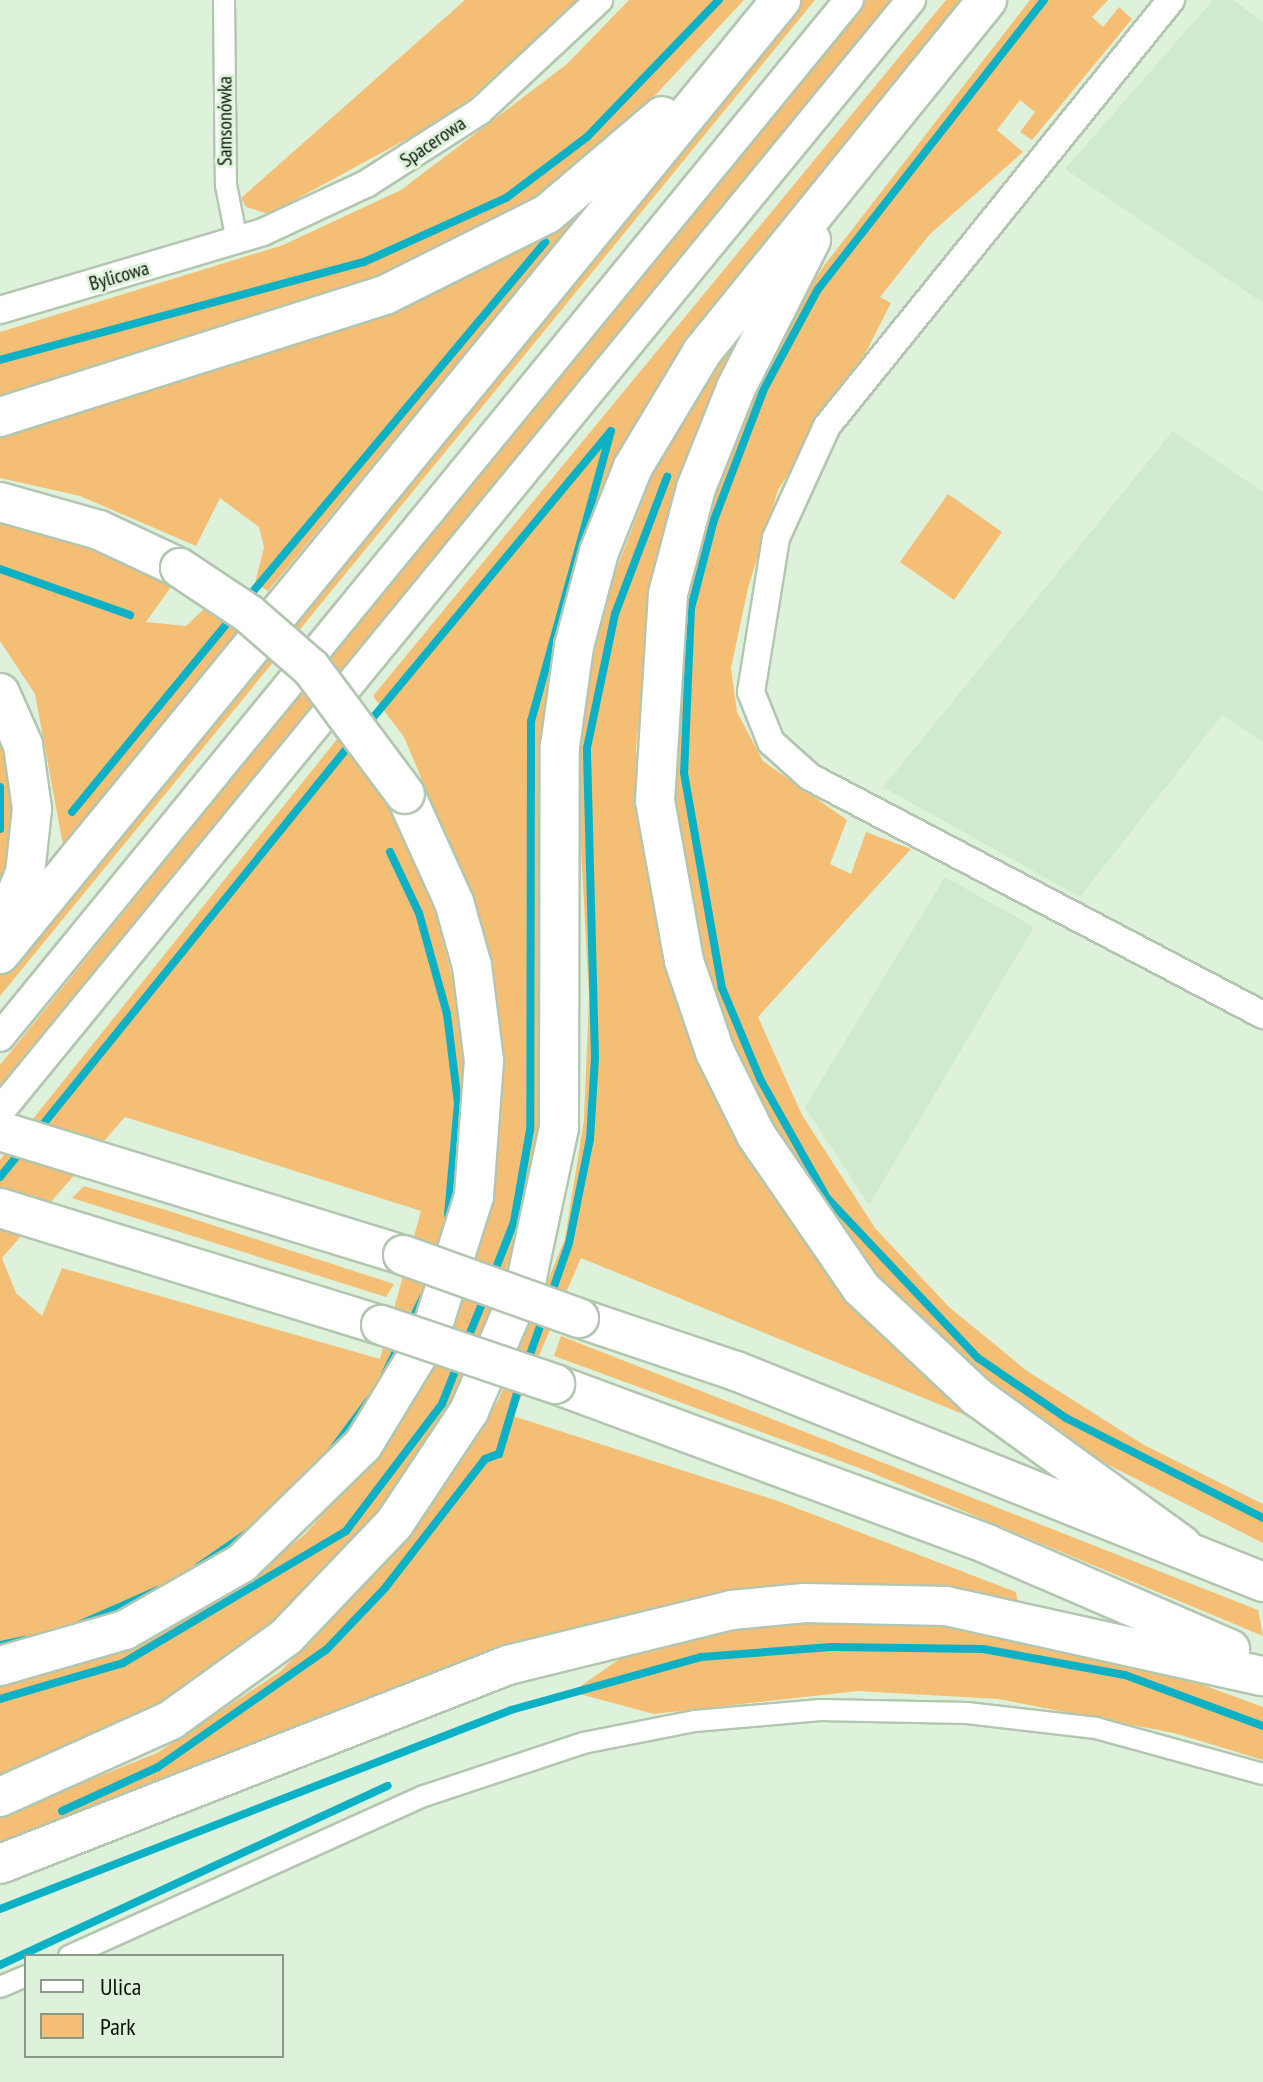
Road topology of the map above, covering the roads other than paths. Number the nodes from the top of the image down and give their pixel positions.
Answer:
1 (224, 0) edge
2 (599, 0) edge
3 (849, 0) edge
4 (911, 0) edge
5 (987, 0) edge
6 (1171, 0) edge
7 (771, 12) edge
8 (844, 175) junction
9 (237, 241) junction
10 (0, 310) edge
11 (0, 417) edge
12 (0, 502) edge
13 (0, 693) edge
14 (0, 933) edge
15 (0, 954) edge
16 (1263, 1015) edge
17 (0, 1037) edge
18 (0, 1111) edge
19 (0, 1131) edge
20 (0, 1208) edge
21 (1182, 1545) junction
22 (1263, 1582) edge
23 (1263, 1664) edge
24 (0, 1666) edge
25 (1263, 1676) edge
26 (1263, 1774) edge
27 (0, 1797) edge
28 (0, 1864) edge
29 (73, 1954) edge

1 - 9 street, Samsonówka
2 - 9 street, Spacerowa
3 - 17 main road
4 - 18 main road
5 - 8 highway
6 - 16 street
7 - 11 highway
7 - 15 highway
8 - 21 highway
8 - 27 highway
9 - 10 street, Bylicowa
12 - 24 highway, bridge
13 - 14 highway
19 - 21 highway, bridge
20 - 23 highway, bridge
21 - 22 highway
25 - 28 highway
26 - 29 street

